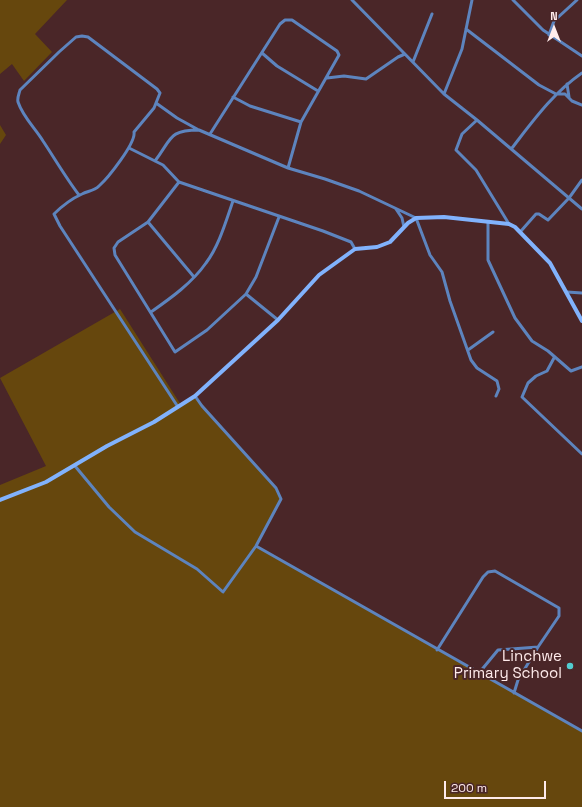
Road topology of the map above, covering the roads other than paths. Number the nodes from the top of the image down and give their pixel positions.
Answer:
1 (352, 0) edge
2 (472, 0) edge
3 (513, 0) edge
4 (577, 0) edge
5 (432, 14) dead end
6 (466, 29) junction
7 (549, 35) junction
8 (262, 53) junction
9 (405, 54) junction
10 (582, 56) edge
11 (413, 62) junction
12 (582, 73) edge
13 (327, 78) junction
14 (566, 84) junction
15 (318, 91) junction
16 (444, 94) junction
17 (556, 94) junction
18 (233, 97) junction
19 (569, 97) junction
20 (156, 104) junction
21 (582, 105) edge
22 (477, 120) junction
23 (301, 122) junction
24 (199, 130) junction
25 (210, 134) junction
26 (129, 148) junction
27 (512, 148) junction
28 (155, 161) junction
29 (288, 168) junction
30 (582, 180) edge
31 (179, 182) junction
32 (79, 195) junction
33 (569, 198) junction
34 (233, 201) junction
35 (395, 208) junction
36 (582, 209) edge
37 (279, 217) junction
38 (416, 218) junction
39 (148, 222) junction
40 (488, 222) junction
41 (509, 224) junction
42 (404, 227) junction
43 (521, 231) junction
44 (355, 249) junction
45 (194, 277) junction
46 (567, 292) junction
47 (582, 293) edge
48 (246, 294) junction
49 (151, 312) junction
50 (278, 320) junction
51 (582, 321) edge
52 (494, 332) dead end
53 (468, 350) junction
54 (554, 358) junction
55 (582, 367) edge
56 (195, 396) junction
57 (496, 396) dead end
58 (178, 407) junction
59 (582, 454) edge
60 (75, 466) junction
61 (0, 500) edge
62 (256, 546) junction
63 (538, 647) junction
64 (438, 650) junction
65 (479, 673) junction
66 (514, 693) junction
67 (582, 731) edge

1 - 9 street
2 - 6 street
3 - 7 street
4 - 7 street
5 - 11 street
6 - 16 street
6 - 17 street
7 - 10 street
8 - 13 street
8 - 15 street
8 - 18 street
9 - 11 street
9 - 13 street
11 - 16 street
12 - 14 street
13 - 15 street
14 - 17 street
14 - 19 street
15 - 23 street
16 - 22 street
17 - 19 street
17 - 27 street
18 - 23 street
18 - 25 street
19 - 21 street
20 - 24 street
20 - 26 street
20 - 32 street
22 - 27 street
22 - 41 street
23 - 29 street
24 - 25 street
24 - 28 street
25 - 29 street
26 - 28 street
26 - 32 street
27 - 33 street
28 - 31 street
29 - 35 street
30 - 33 street
31 - 34 street
31 - 39 street
32 - 58 street
33 - 36 street
33 - 43 street
34 - 37 street
34 - 45 street
35 - 38 street
35 - 42 street
37 - 44 street
37 - 48 street
38 - 40 street
38 - 42 street
38 - 53 street
39 - 45 street
39 - 49 street
40 - 41 street
40 - 54 street
41 - 43 street
42 - 44 street
43 - 46 street
44 - 50 street
45 - 49 street
46 - 47 street
46 - 51 street
48 - 49 street
48 - 50 street
50 - 56 street
52 - 53 street
53 - 57 street
54 - 55 street
54 - 59 street
56 - 58 street
56 - 62 street
58 - 60 street
60 - 61 street
60 - 62 street
62 - 64 street
63 - 64 street
63 - 65 street
63 - 66 street
64 - 65 street
65 - 66 street
66 - 67 street

